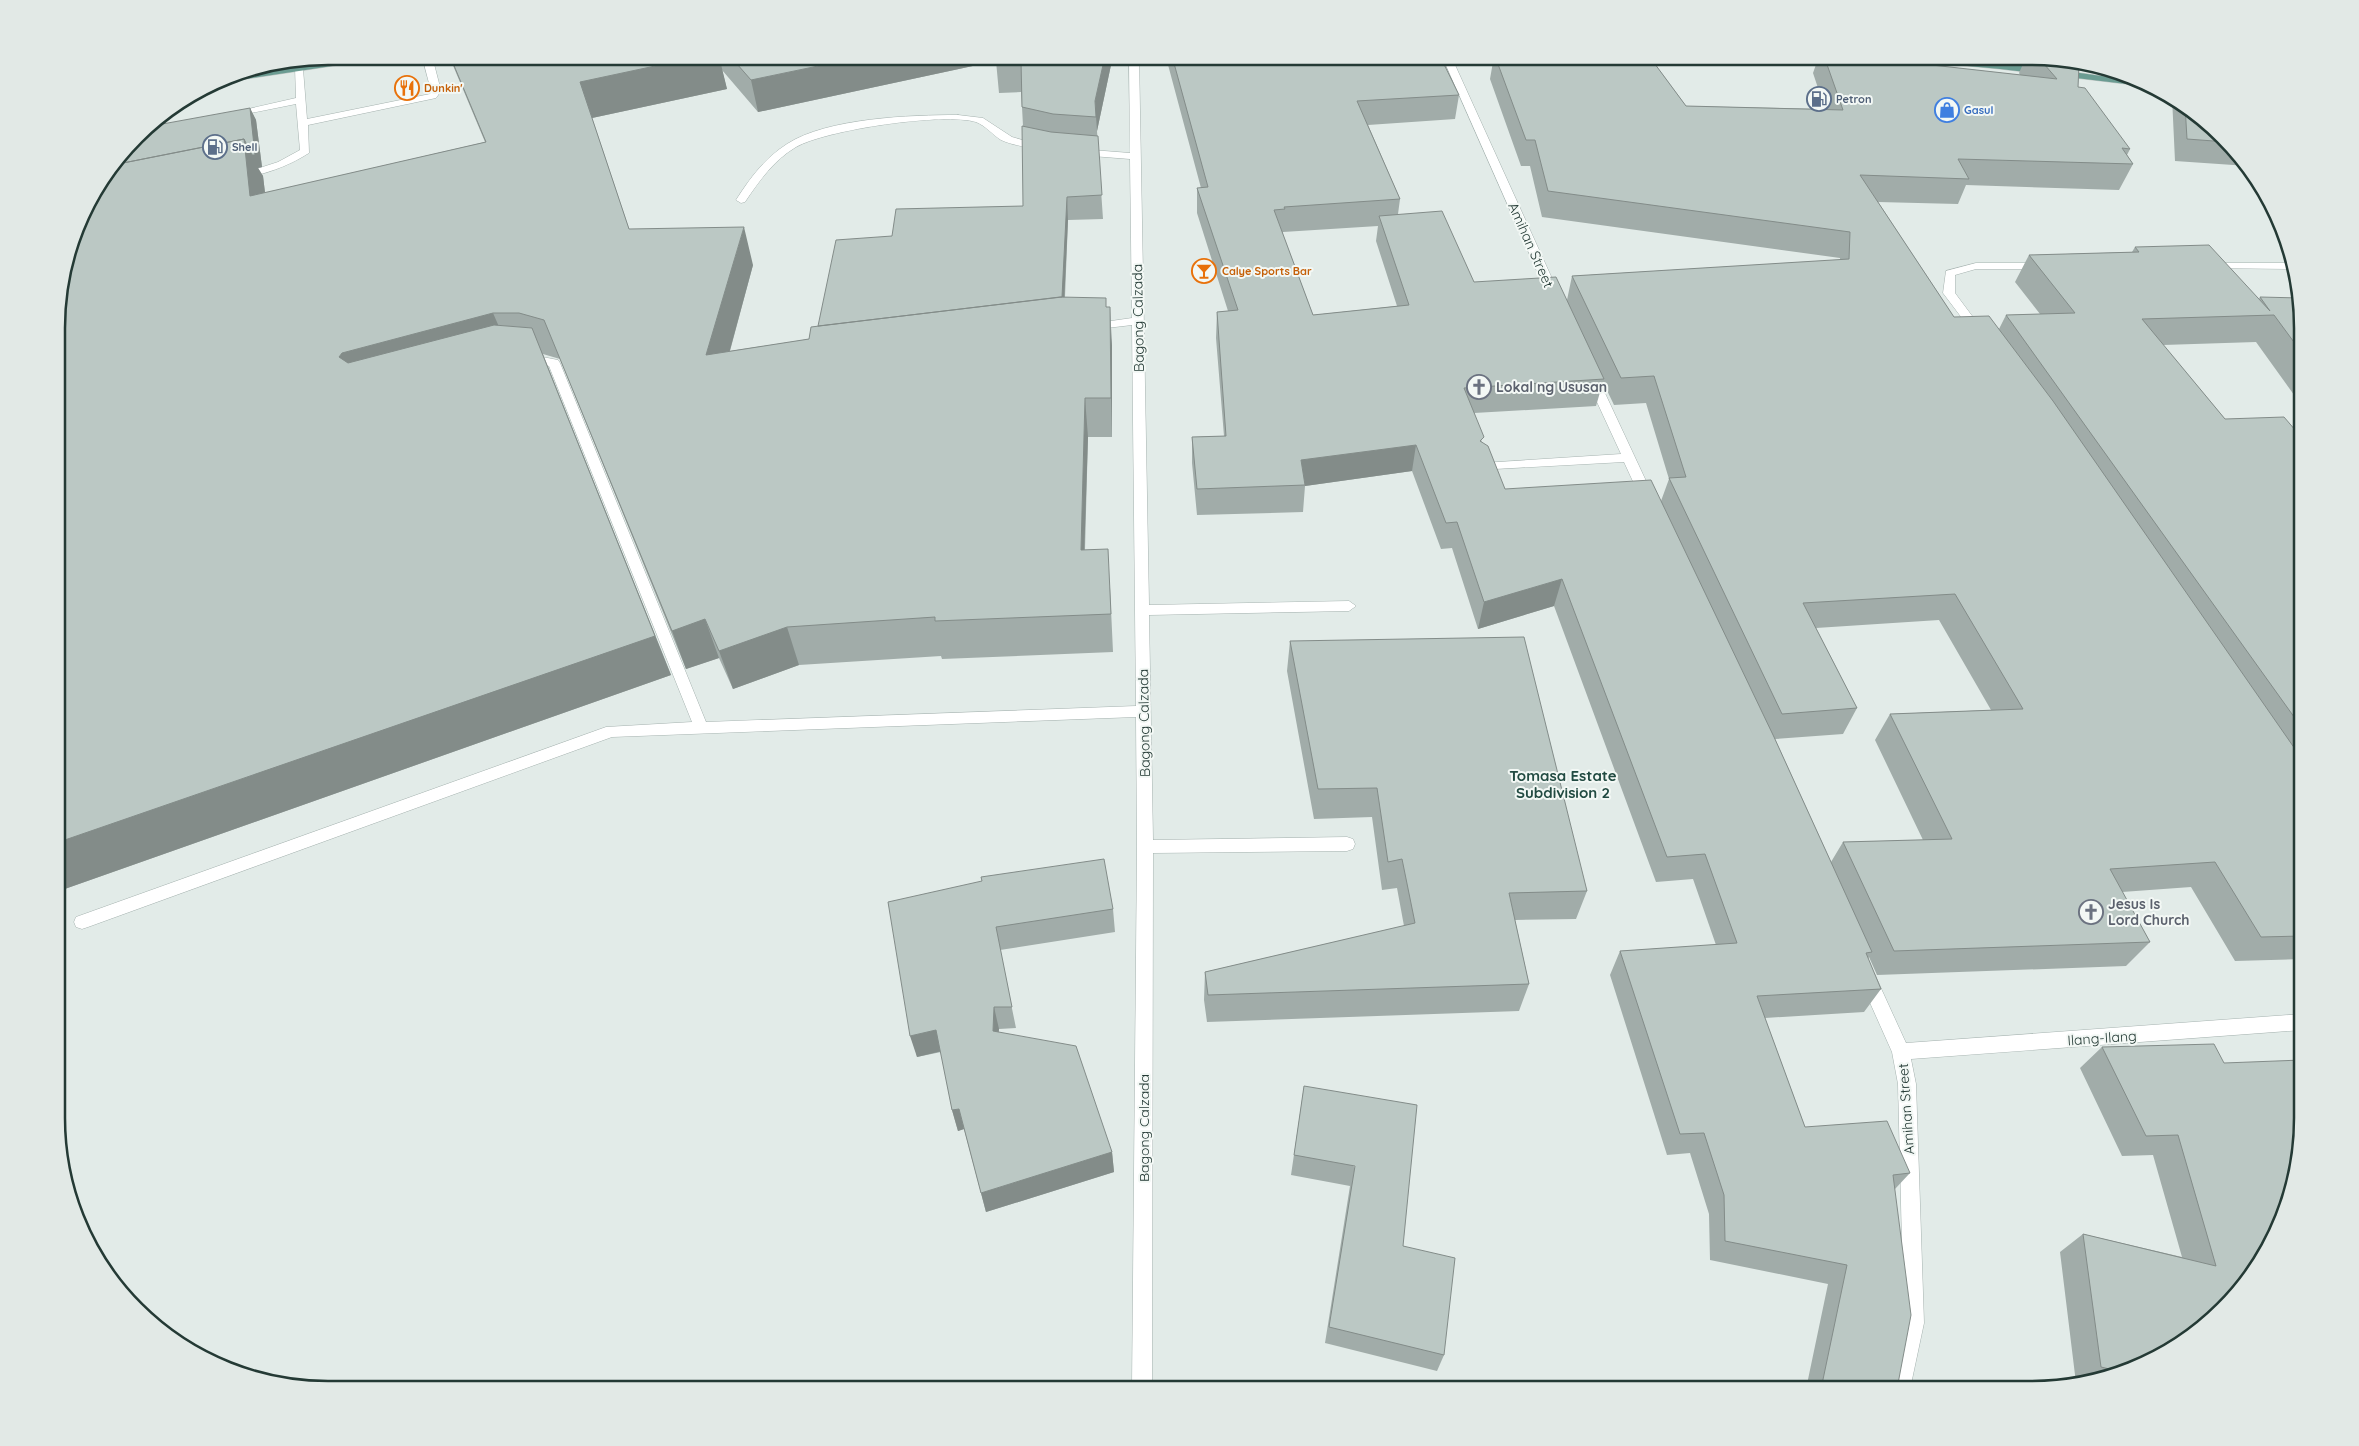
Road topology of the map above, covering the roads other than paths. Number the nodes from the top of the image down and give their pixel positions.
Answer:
1 (320, 65) edge
2 (429, 65) edge
3 (1134, 65) edge
4 (1450, 65) edge
5 (1989, 65) edge
6 (298, 69) junction
7 (254, 76) edge
8 (2123, 82) edge
9 (300, 100) junction
10 (222, 116) edge
11 (302, 123) junction
12 (1052, 150) edge
13 (1072, 152) edge
14 (1135, 156) junction
15 (226, 179) edge
16 (741, 200) dead end
17 (2056, 266) edge
18 (2195, 266) edge
19 (2286, 266) edge
20 (1559, 306) edge
21 (1138, 321) junction
22 (1080, 328) edge
23 (1988, 347) edge
24 (518, 358) edge
25 (1584, 360) edge
26 (1628, 458) junction
27 (1482, 467) edge
28 (1653, 512) edge
29 (1349, 606) dead end
30 (1142, 610) junction
31 (1144, 712) junction
32 (701, 727) junction
33 (1347, 844) dead end
34 (1145, 847) junction
35 (82, 922) dead end
36 (1860, 961) edge
37 (2294, 1023) edge
38 (1901, 1052) junction
39 (1142, 1381) edge
40 (1902, 1381) edge

1 - 6 main road
2 - 11 street
3 - 14 street, Bagong Calzada
4 - 20 street, Amihan Street
5 - 8 main road
6 - 7 main road
6 - 9 street
9 - 10 street
9 - 11 street
11 - 15 street
12 - 16 street
13 - 14 street
14 - 21 street, Bagong Calzada
17 - 23 street
18 - 19 street
21 - 22 street
21 - 30 street, Bagong Calzada
24 - 32 street
25 - 26 street
26 - 27 street
26 - 28 street
29 - 30 street
30 - 31 street, Bagong Calzada
31 - 32 street
31 - 34 street, Bagong Calzada
32 - 35 street
33 - 34 street
34 - 39 street, Bagong Calzada
36 - 38 street, Amihan Street
37 - 38 street, Ilang-Ilang
38 - 40 street, Amihan Street

